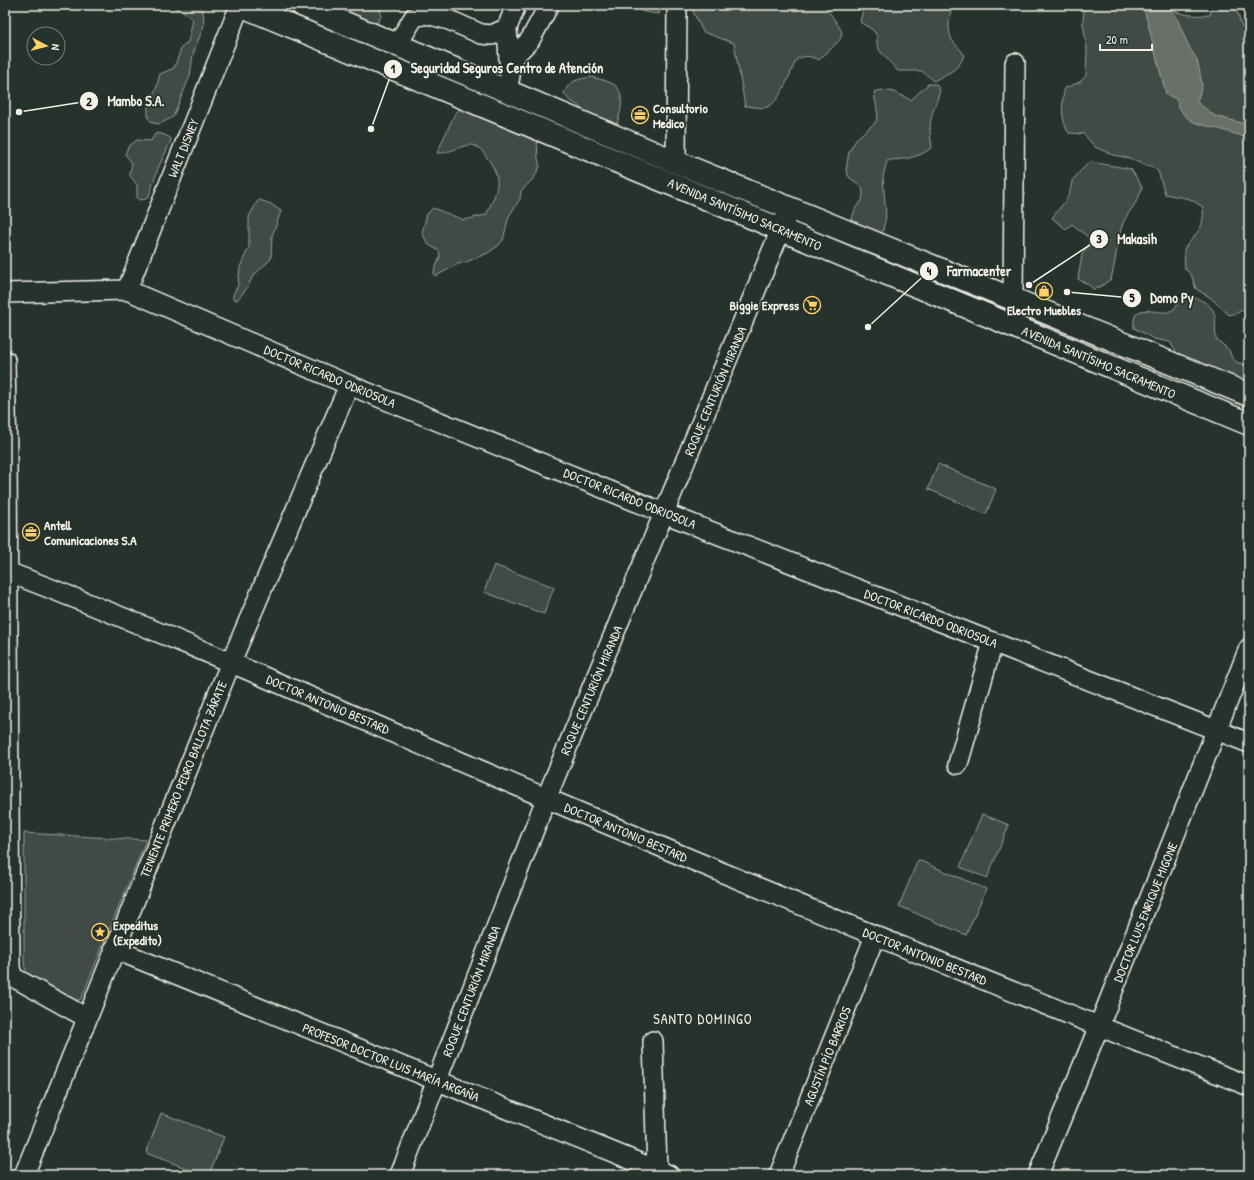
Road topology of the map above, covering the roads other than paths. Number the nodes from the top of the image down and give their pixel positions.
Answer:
1 (240, 5) edge
2 (516, 5) edge
3 (549, 5) edge
4 (677, 5) edge
5 (315, 7) edge
6 (507, 28) junction
7 (397, 45) junction
8 (510, 60) junction
9 (1015, 63) dead end
10 (507, 91) junction
11 (502, 114) junction
12 (676, 162) junction
13 (790, 208) junction
14 (782, 230) junction
15 (126, 290) junction
16 (5, 293) edge
17 (1013, 299) junction
18 (5, 360) edge
19 (349, 384) junction
20 (1249, 395) edge
21 (1249, 424) edge
22 (664, 513) junction
23 (6, 572) edge
24 (993, 642) junction
25 (1249, 648) edge
26 (231, 662) junction
27 (1217, 730) junction
28 (1249, 743) edge
29 (958, 764) dead end
30 (546, 798) junction
31 (875, 936) junction
32 (114, 949) junction
33 (87, 1018) junction
34 (1099, 1026) junction
35 (653, 1041) dead end
36 (437, 1081) junction
37 (1249, 1086) edge
38 (663, 1173) edge
39 (24, 1175) edge
40 (400, 1175) edge
41 (779, 1175) edge
42 (1038, 1175) edge

1 - 11 main road, AVENIDA SANTÍSIMO SACRAMENTO
1 - 15 street, WALT DISNEY
2 - 6 street
3 - 8 street
4 - 12 street
5 - 7 main road, AVENIDA SANTÍSIMO SACRAMENTO
6 - 7 street
6 - 8 street
7 - 10 main road, AVENIDA SANTÍSIMO SACRAMENTO
8 - 10 street
9 - 17 street
10 - 11 main road
10 - 12 main road, AVENIDA SANTÍSIMO SACRAMENTO
11 - 14 main road, AVENIDA SANTÍSIMO SACRAMENTO
12 - 13 main road, AVENIDA SANTÍSIMO SACRAMENTO
13 - 14 street, ROQUE CENTURIÓN MIRANDA
13 - 17 main road, AVENIDA SANTÍSIMO SACRAMENTO
14 - 21 main road, AVENIDA SANTÍSIMO SACRAMENTO
14 - 22 street, ROQUE CENTURIÓN MIRANDA
15 - 16 street, DOCTOR RICARDO ODRIOSOLA
15 - 19 street, DOCTOR RICARDO ODRIOSOLA
17 - 20 main road, AVENIDA SANTÍSIMO SACRAMENTO
18 - 23 street
19 - 22 street, DOCTOR RICARDO ODRIOSOLA
19 - 26 street, TENIENTE PRIMERO PEDRO BALLOTA ZÁRATE
22 - 24 street, DOCTOR RICARDO ODRIOSOLA
22 - 30 street, ROQUE CENTURIÓN MIRANDA
23 - 26 street, DOCTOR ANTONIO BESTARD
23 - 33 street
24 - 27 street, DOCTOR RICARDO ODRIOSOLA
24 - 29 street
25 - 27 street, DOCTOR LUIS ENRIQUE MIGONE
26 - 30 street, DOCTOR ANTONIO BESTARD
26 - 32 street, TENIENTE PRIMERO PEDRO BALLOTA ZÁRATE
27 - 28 street, DOCTOR RICARDO ODRIOSOLA
27 - 34 street, DOCTOR LUIS ENRIQUE MIGONE
30 - 31 street, DOCTOR ANTONIO BESTARD
30 - 36 street, ROQUE CENTURIÓN MIRANDA
31 - 34 street, DOCTOR ANTONIO BESTARD
31 - 41 street, AGUSTÍN PÍO BARRIOS
32 - 33 street, TENIENTE PRIMERO PEDRO BALLOTA ZÁRATE
32 - 36 street, PROFESOR DOCTOR LUIS MARÍA ARGAÑA
33 - 39 street, TENIENTE PRIMERO PEDRO BALLOTA ZÁRATE
34 - 37 street, DOCTOR ANTONIO BESTARD
34 - 42 street, DOCTOR LUIS ENRIQUE MIGONE
35 - 38 street
36 - 38 street, PROFESOR DOCTOR LUIS MARÍA ARGAÑA
36 - 40 street, ROQUE CENTURIÓN MIRANDA

